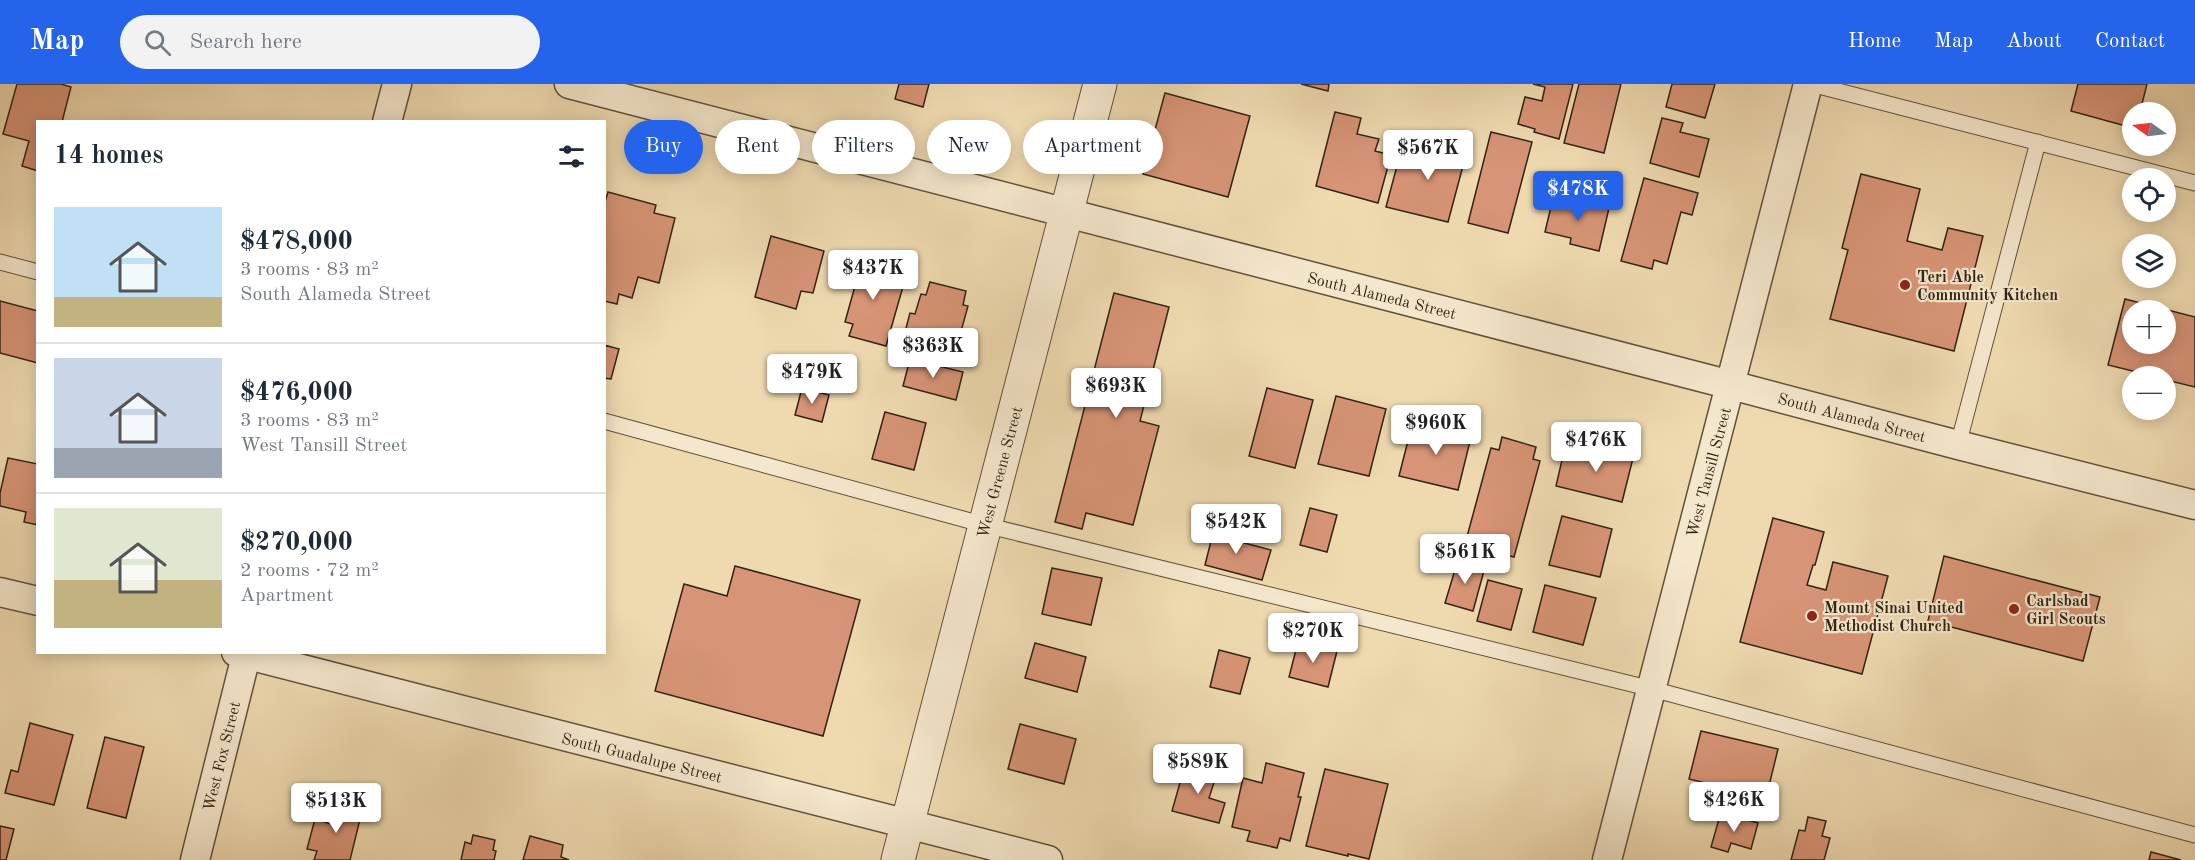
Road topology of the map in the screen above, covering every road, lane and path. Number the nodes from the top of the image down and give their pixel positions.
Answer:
1 (397, 84) edge
2 (569, 84) edge
3 (1100, 84) edge
4 (1810, 84) edge
5 (388, 120) edge
6 (2037, 142) junction
7 (2195, 183) edge
8 (1066, 213) junction
9 (0, 262) edge
10 (36, 271) edge
11 (1731, 385) junction
12 (606, 422) edge
13 (1958, 445) junction
14 (2195, 505) edge
15 (985, 525) junction
16 (0, 592) edge
17 (36, 601) edge
18 (243, 654) edge
19 (247, 654) edge
20 (1652, 690) junction
21 (907, 825) junction
22 (2195, 835) edge
23 (195, 860) edge
24 (898, 860) edge
25 (1048, 860) edge
26 (1607, 860) edge

1 - 5 street
2 - 8 street, South Alameda Street
3 - 8 street, West Greene Street
4 - 6 lane
4 - 11 street, West Tansill Street
6 - 7 lane
6 - 13 lane
8 - 11 street, South Alameda Street
8 - 15 street, West Greene Street
9 - 10 lane
11 - 13 street, South Alameda Street
11 - 20 street, West Tansill Street
12 - 15 lane
13 - 14 street, South Alameda Street
15 - 20 lane
15 - 21 street, West Greene Street
16 - 17 street
18 - 23 street, West Fox Street
19 - 21 street, South Guadalupe Street
20 - 22 lane
20 - 26 street, West Tansill Street
21 - 24 street, West Greene Street
21 - 25 street, South Guadalupe Street

